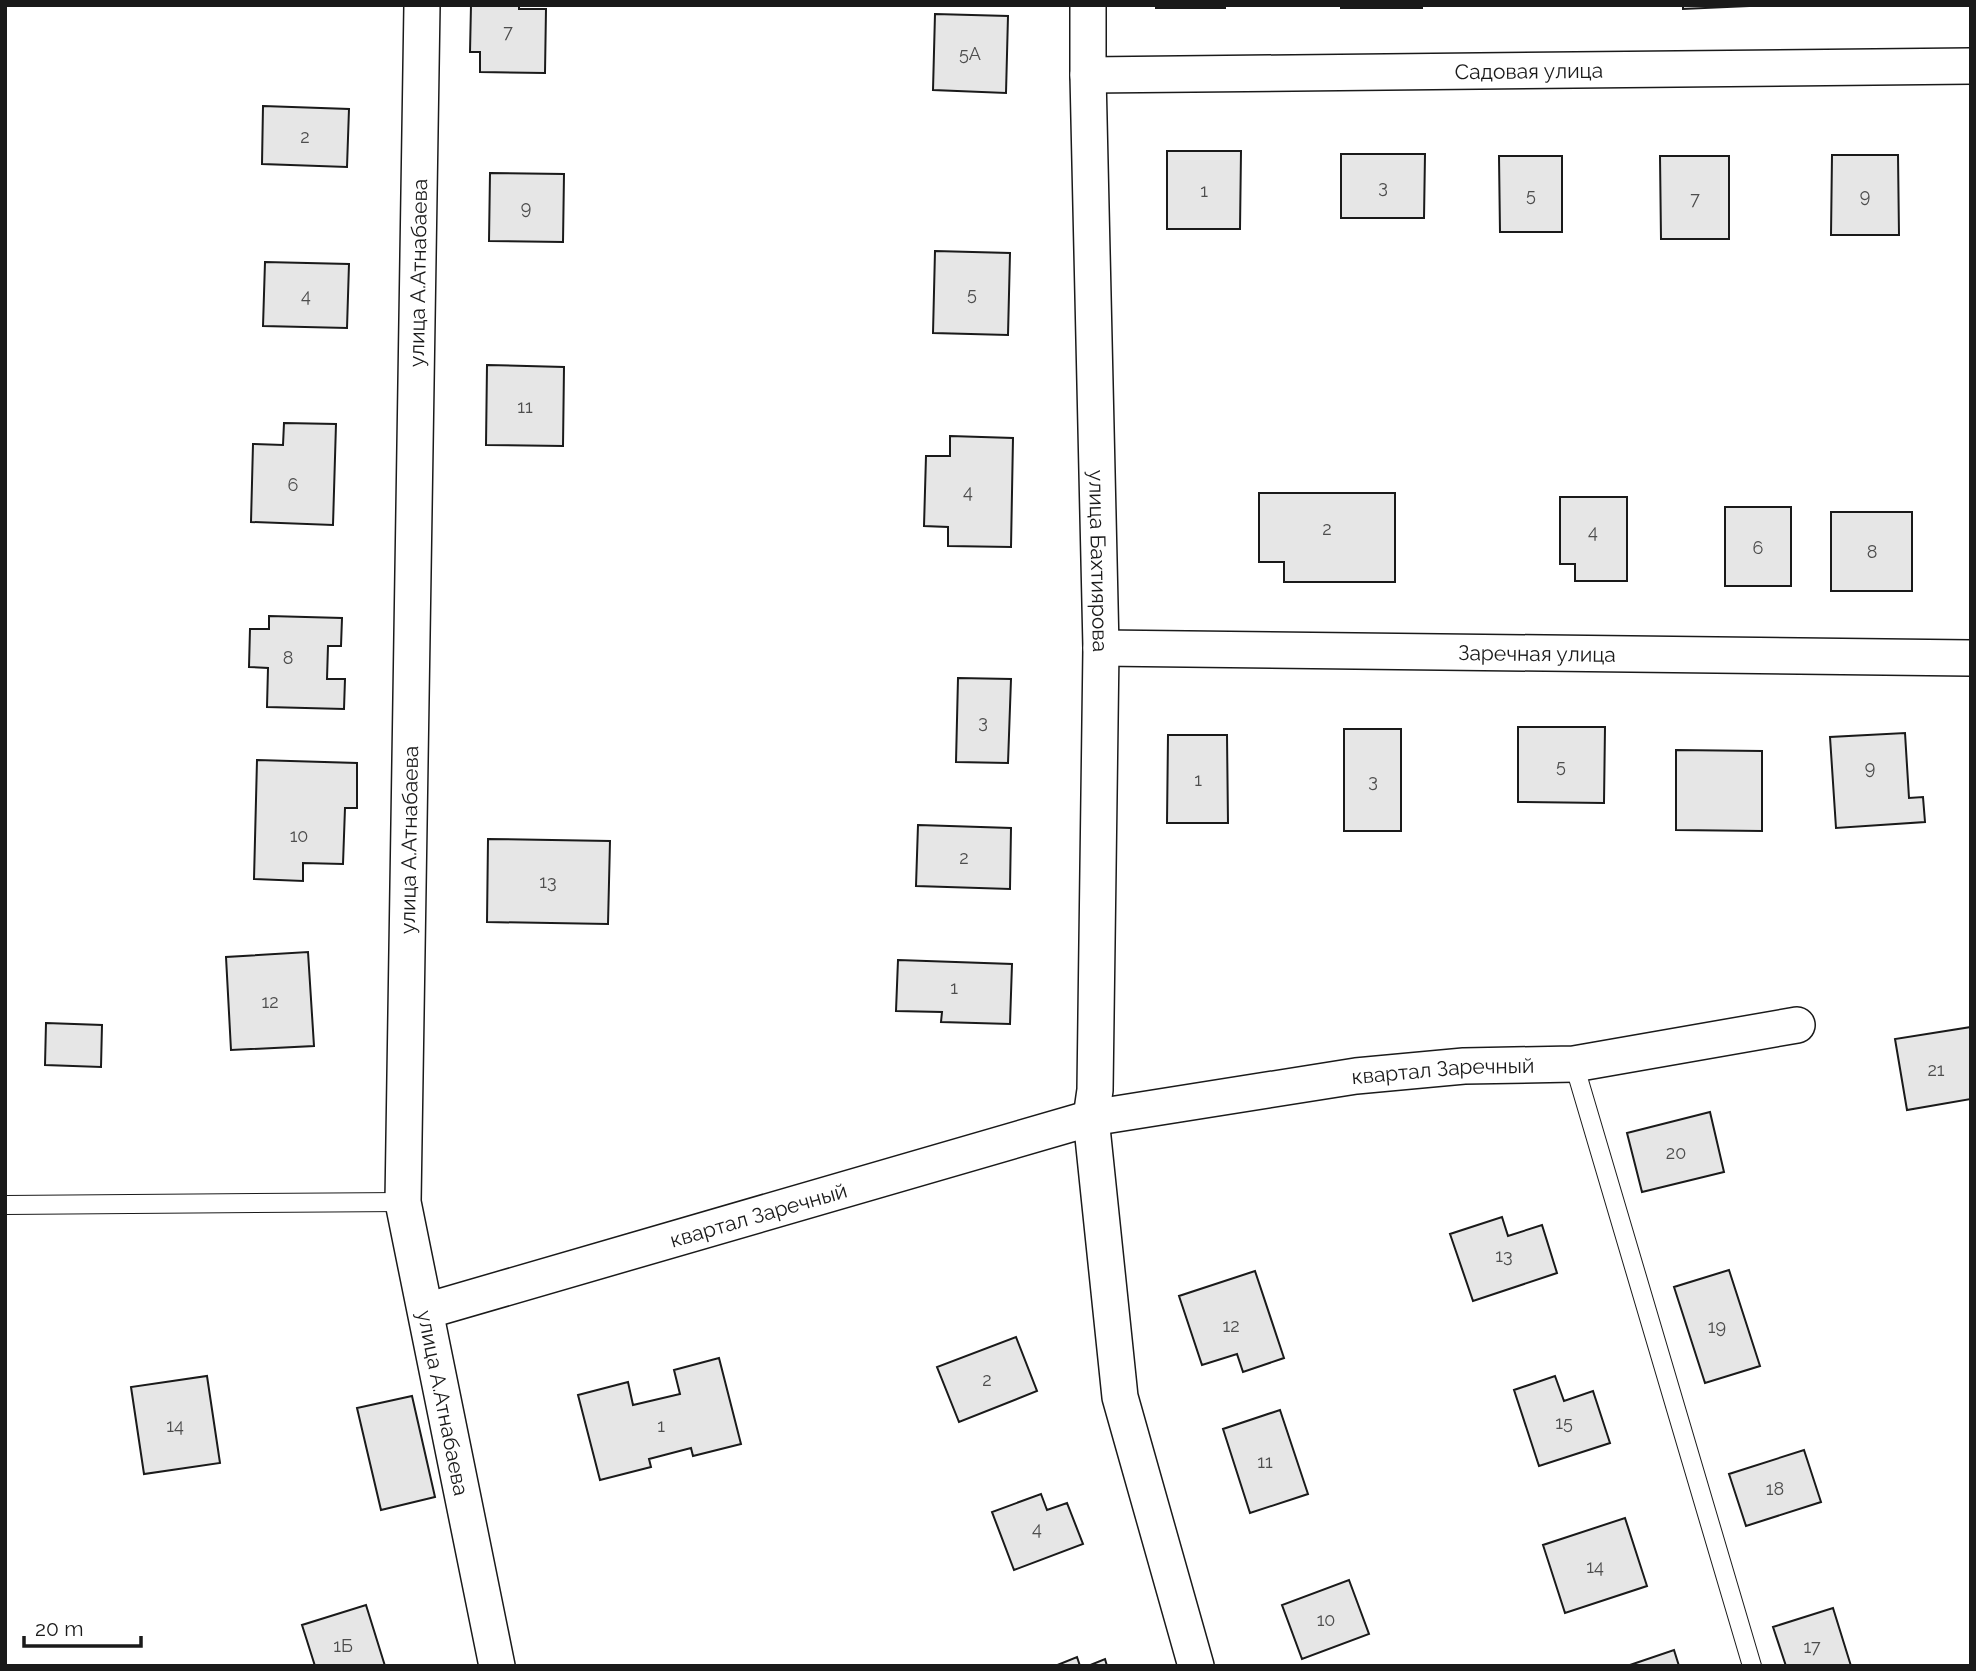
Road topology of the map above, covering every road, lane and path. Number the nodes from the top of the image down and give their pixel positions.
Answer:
1 (422, 5) edge
2 (1088, 5) edge
3 (1971, 66) edge
4 (1088, 75) junction
5 (1101, 648) junction
6 (1971, 658) edge
7 (1797, 1025) dead end
8 (1574, 1064) junction
9 (1091, 1118) junction
10 (403, 1202) junction
11 (5, 1205) edge
12 (426, 1311) junction
13 (497, 1666) edge
14 (1195, 1666) edge
15 (1752, 1666) edge

1 - 10 street, улица А.Атнабаева
2 - 4 street, улица Бахтиярова
3 - 4 street, Садовая улица
4 - 5 street, улица Бахтиярова
5 - 6 street, Заречная улица
5 - 9 street, улица Бахтиярова
7 - 8 street, квартал Заречный
8 - 9 street, квартал Заречный
8 - 15 lane
9 - 12 street, квартал Заречный
9 - 14 street
10 - 11 lane
10 - 12 street, улица А.Атнабаева
12 - 13 street, улица А.Атнабаева

